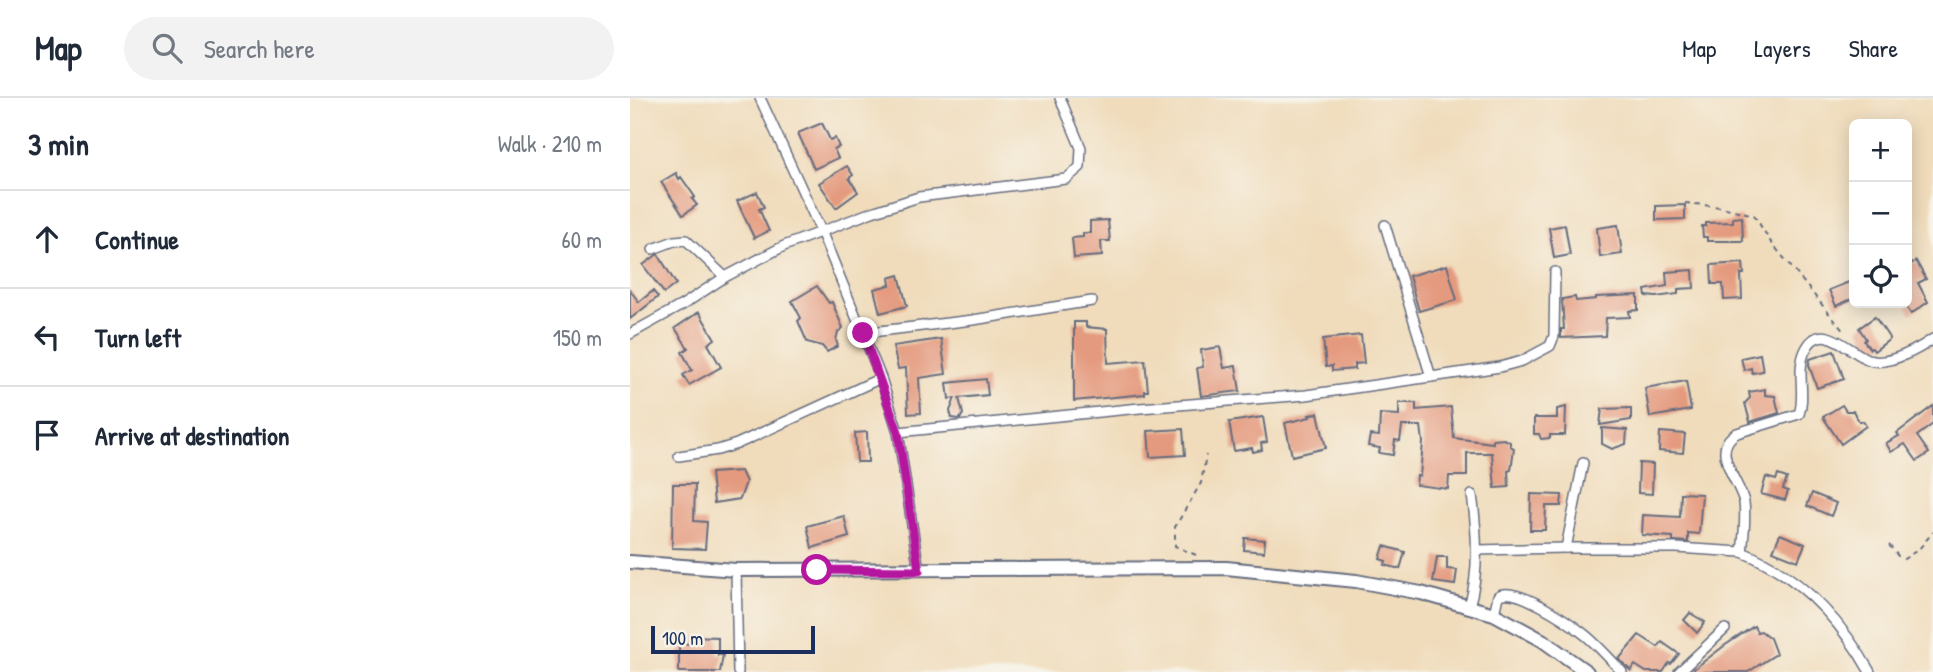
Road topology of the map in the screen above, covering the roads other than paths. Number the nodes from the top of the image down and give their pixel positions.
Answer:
1 (760, 98) edge
2 (1060, 98) edge
3 (1385, 225) dead end
4 (821, 231) junction
5 (653, 249) dead end
6 (1555, 272) dead end
7 (725, 277) junction
8 (1092, 301) dead end
9 (863, 333) junction
10 (630, 334) edge
11 (1932, 342) edge
12 (1431, 377) junction
13 (881, 378) junction
14 (898, 432) junction
15 (678, 456) dead end
16 (1583, 463) dead end
17 (1472, 495) dead end
18 (1566, 548) junction
19 (1476, 550) junction
20 (1742, 552) junction
21 (630, 562) edge
22 (736, 570) junction
23 (919, 571) junction
24 (1469, 606) junction
25 (1493, 614) junction
26 (1725, 629) dead end
27 (738, 672) edge
28 (1587, 672) edge
29 (1622, 672) edge
30 (1679, 672) edge
31 (1870, 672) edge

1 - 4 street
2 - 4 street
3 - 12 street
4 - 7 street
4 - 9 street
5 - 7 street
6 - 12 street
7 - 10 street
8 - 9 street
9 - 13 street
11 - 20 street
12 - 14 street
13 - 14 street
13 - 15 street
14 - 23 street
16 - 18 street
17 - 19 street
18 - 19 street
18 - 20 street
19 - 24 street
20 - 31 street
21 - 22 street
22 - 23 street
22 - 27 street
23 - 24 street
24 - 25 street
25 - 28 street
25 - 29 street
26 - 30 street

